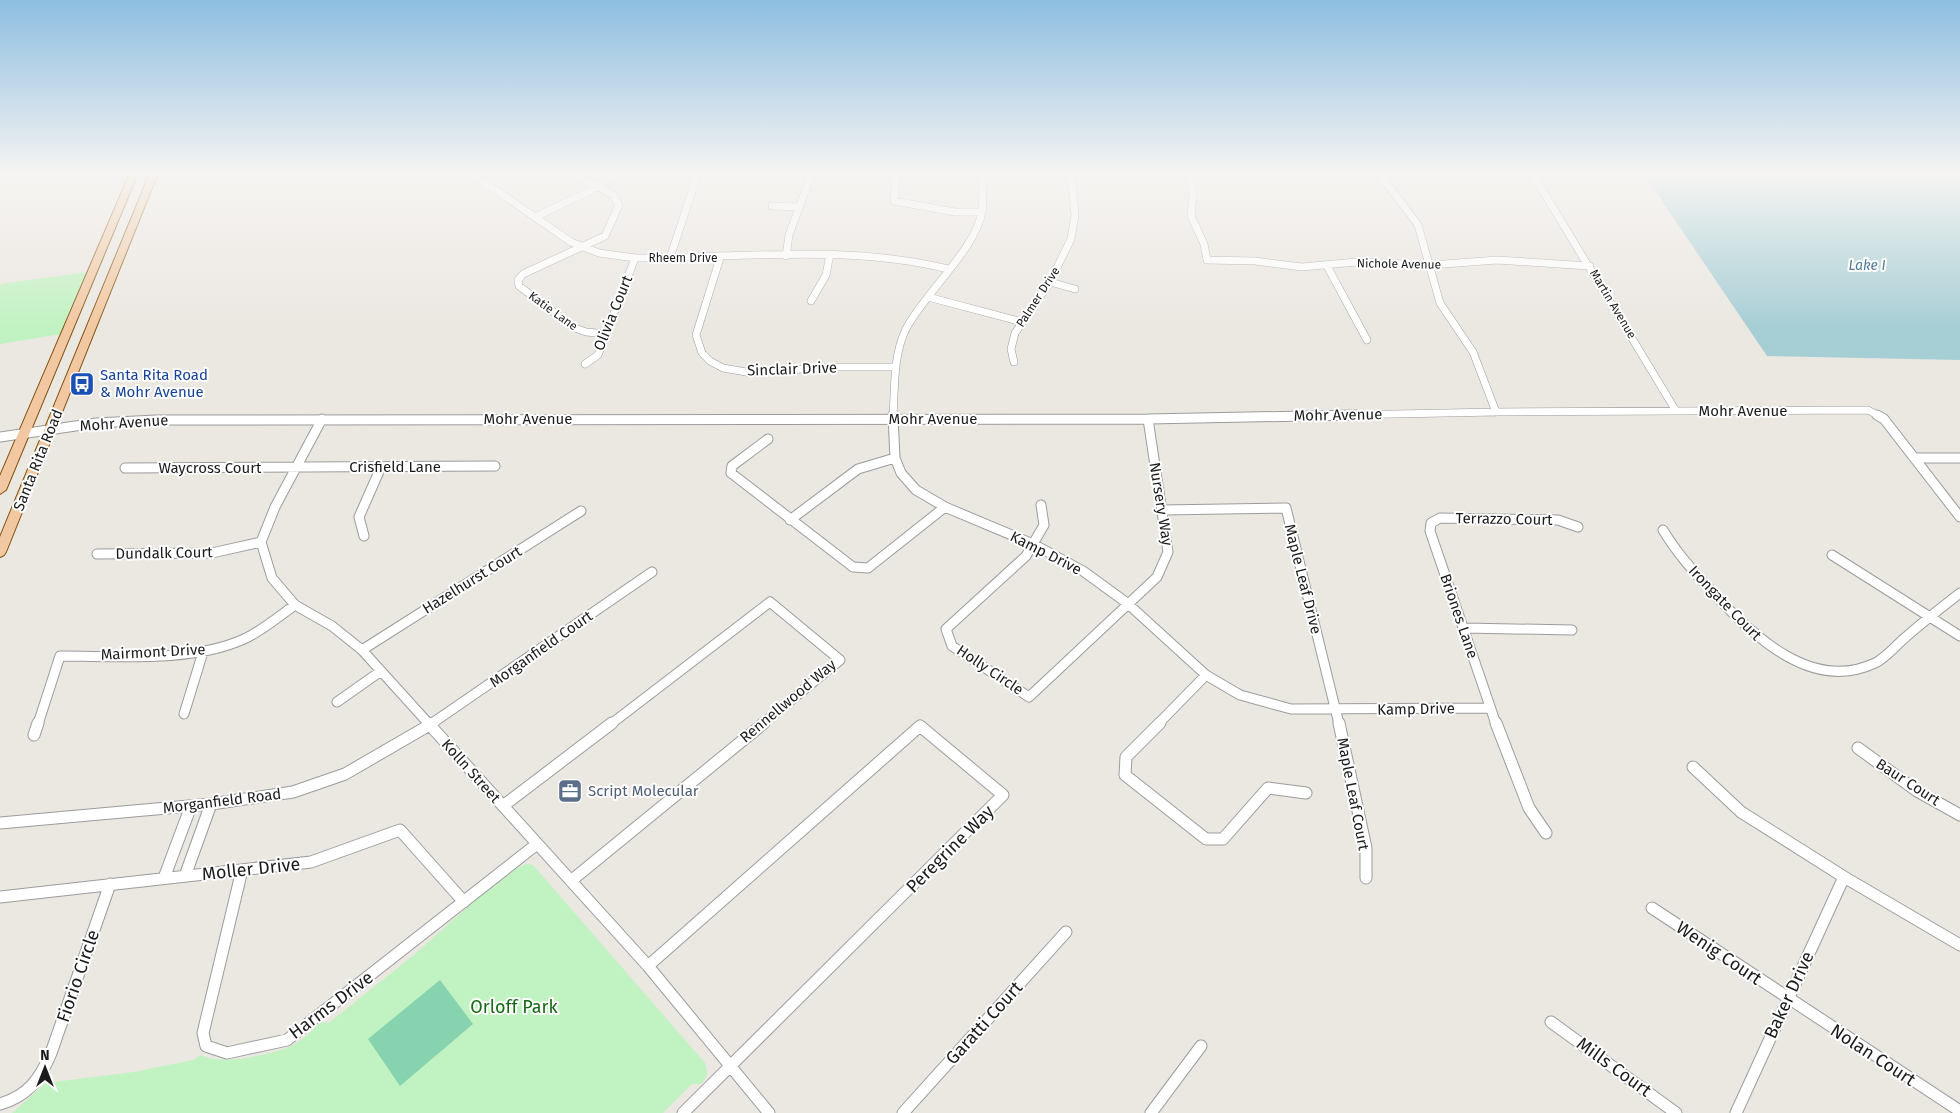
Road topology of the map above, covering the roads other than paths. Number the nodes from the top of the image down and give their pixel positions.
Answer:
1 (112, 225) edge
2 (133, 225) edge
3 (548, 225) edge
4 (610, 225) edge
5 (681, 225) edge
6 (793, 225) edge
7 (977, 225) edge
8 (1073, 225) edge
9 (1195, 225) edge
10 (1418, 225) edge
11 (1565, 225) edge
12 (582, 248) junction
13 (830, 254) junction
14 (786, 256) junction
15 (635, 258) junction
16 (670, 258) junction
17 (720, 258) junction
18 (1431, 265) junction
19 (1328, 266) junction
20 (1590, 266) junction
21 (948, 269) junction
22 (1050, 282) junction
23 (1075, 289) dead end
24 (928, 297) junction
25 (811, 301) dead end
26 (1022, 322) junction
27 (607, 334) junction
28 (1367, 340) dead end
29 (1014, 362) dead end
30 (585, 364) dead end
31 (896, 367) junction
32 (1676, 411) junction
33 (1496, 412) junction
34 (322, 419) junction
35 (893, 419) junction
36 (1148, 419) junction
37 (51, 430) junction
38 (24, 434) junction
39 (0, 437) edge
40 (768, 439) dead end
41 (895, 458) junction
42 (1915, 458) junction
43 (1960, 458) edge
44 (495, 466) dead end
45 (295, 467) junction
46 (381, 467) junction
47 (125, 468) dead end
48 (0, 490) edge
49 (1041, 505) dead end
50 (945, 507) junction
51 (1162, 510) junction
52 (581, 511) dead end
53 (1960, 517) edge
54 (790, 520) junction
55 (1431, 523) joint
56 (1578, 527) dead end
57 (1663, 530) dead end
58 (364, 536) dead end
59 (261, 542) junction
60 (1033, 544) junction
61 (0, 552) edge
62 (96, 554) dead end
63 (1832, 555) dead end
64 (652, 572) dead end
65 (1960, 593) edge
66 (1127, 603) junction
67 (295, 605) junction
68 (1928, 616) junction
69 (1464, 628) junction
70 (1572, 630) dead end
71 (1960, 636) edge
72 (362, 650) junction
73 (203, 652) junction
74 (381, 671) junction
75 (1206, 675) junction
76 (338, 702) dead end
77 (1490, 708) junction
78 (1336, 710) junction
79 (184, 714) dead end
80 (429, 725) junction
81 (34, 735) dead end
82 (1858, 748) dead end
83 (1693, 767) dead end
84 (1306, 793) dead end
85 (210, 804) junction
86 (191, 806) junction
87 (503, 806) junction
88 (1960, 815) edge
89 (0, 823) edge
90 (1546, 833) dead end
91 (536, 844) junction
92 (242, 870) junction
93 (185, 876) junction
94 (1844, 877) junction
95 (164, 878) junction
96 (1366, 878) dead end
97 (572, 880) junction
98 (110, 884) junction
99 (0, 897) edge
100 (464, 902) junction
101 (1652, 908) dead end
102 (1066, 932) dead end
103 (1960, 945) edge
104 (648, 966) junction
105 (1787, 999) junction
106 (1551, 1022) dead end
107 (1201, 1046) dead end
108 (731, 1065) junction
109 (0, 1104) edge
110 (1960, 1111) edge
111 (683, 1113) edge
112 (769, 1113) edge
113 (903, 1113) edge
114 (1151, 1113) edge
115 (1676, 1113) edge
116 (1736, 1113) edge

1 - 38 main road, Santa Rita Road
2 - 37 main road, Santa Rita Road
3 - 12 street, Rheem Drive
4 - 12 street
5 - 16 street
6 - 14 street
7 - 21 street, Kamp Drive
8 - 22 street, Palmer Drive
9 - 19 street, Nichole Avenue
10 - 18 street
11 - 20 street, Martin Avenue
12 - 15 street, Rheem Drive
12 - 27 street, Katie Lane
13 - 14 street, Rheem Drive
13 - 21 street, Rheem Drive
13 - 25 street
14 - 17 street, Rheem Drive
15 - 16 street, Rheem Drive
15 - 27 street, Olivia Court
16 - 17 street, Rheem Drive
17 - 31 street, Sinclair Drive
18 - 19 street, Nichole Avenue
18 - 20 street, Nichole Avenue
18 - 33 street
19 - 28 street
20 - 32 street, Martin Avenue
21 - 24 street, Kamp Drive
22 - 23 street
22 - 26 street, Palmer Drive
24 - 26 street
24 - 31 street, Kamp Drive
26 - 29 street, Palmer Drive
27 - 30 street, Olivia Court
31 - 35 street, Kamp Drive
32 - 33 street, Mohr Avenue
32 - 42 street, Mohr Avenue
33 - 36 street, Mohr Avenue
34 - 35 street, Mohr Avenue
34 - 37 street, Mohr Avenue
34 - 45 street
35 - 36 street, Mohr Avenue
35 - 41 street, Kamp Drive
36 - 51 street, Nursery Way
37 - 38 street, Mohr Avenue
37 - 61 main road, Santa Rita Road
38 - 39 street, Mohr Avenue
38 - 48 main road, Santa Rita Road
40 - 54 street
41 - 50 street, Kamp Drive
41 - 54 street
42 - 43 street
42 - 53 street
44 - 46 street, Crisfield Lane
45 - 46 street, Crisfield Lane
45 - 47 street, Waycross Court
45 - 59 street
46 - 58 street
49 - 60 street
50 - 54 street
50 - 60 street, Kamp Drive
51 - 66 street, Nursery Way
51 - 78 street, Maple Leaf Drive
52 - 72 street, Hazelhurst Court
55 - 56 street, Terrazzo Court
55 - 69 street, Briones Lane
57 - 68 street, Irongate Court
59 - 62 street, Dundalk Court
59 - 67 street, Kolln Street
60 - 66 street, Kamp Drive
60 - 66 street, Holly Circle
63 - 68 street
64 - 80 street, Morganfield Court
65 - 68 street, Irongate Court
66 - 75 street, Kamp Drive
67 - 72 street, Kolln Street
67 - 73 street, Mairmont Drive
68 - 71 street
69 - 70 street
69 - 77 street, Briones Lane
72 - 74 street, Kolln Street
73 - 79 street
73 - 81 street, Mairmont Drive
74 - 76 street
74 - 80 street, Kolln Street
75 - 78 street, Kamp Drive
75 - 84 street
77 - 78 street, Kamp Drive
77 - 90 street, Briones Lane
78 - 96 street, Maple Leaf Court
80 - 85 street, Morganfield Road
80 - 87 street, Kolln Street
82 - 88 street, Baur Court
83 - 94 street
85 - 86 street, Morganfield Road
85 - 93 street
86 - 89 street, Morganfield Road
86 - 95 street
87 - 91 street, Kolln Street
87 - 97 street, Rennellwood Way
91 - 97 street, Kolln Street
91 - 100 street, Harms Drive
92 - 93 street, Moller Drive
92 - 100 street, Moller Drive
92 - 100 street, Harms Drive
93 - 95 street, Moller Drive
94 - 103 street
94 - 105 street, Baker Drive
95 - 98 street, Moller Drive
97 - 104 street, Kolln Street
98 - 99 street, Moller Drive
98 - 109 street, Fiorio Circle
101 - 105 street, Wenig Court
102 - 113 street, Garatti Court
104 - 108 street, Kolln Street
104 - 108 street, Peregrine Way
105 - 110 street, Nolan Court
105 - 116 street, Baker Drive
106 - 115 street, Mills Court
107 - 114 street
108 - 111 street
108 - 112 street, Kolln Street

